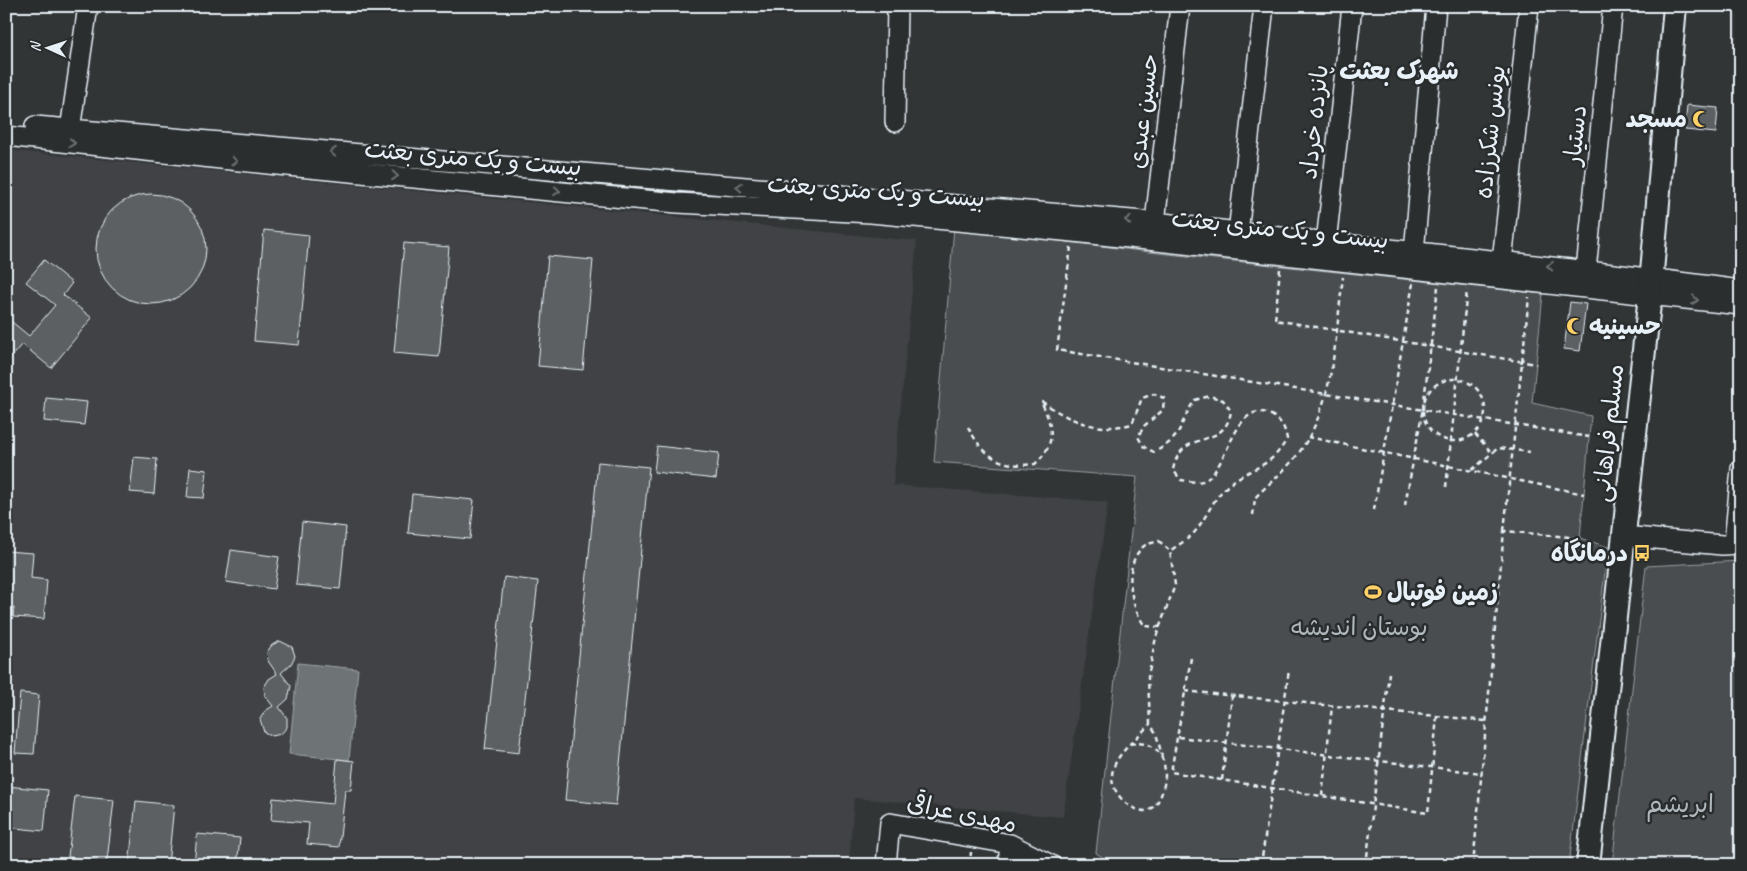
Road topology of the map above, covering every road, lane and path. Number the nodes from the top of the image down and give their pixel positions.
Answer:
1 (88, 6) edge
2 (897, 6) edge
3 (1180, 6) edge
4 (1264, 6) edge
5 (1352, 6) edge
6 (1436, 6) edge
7 (1529, 6) edge
8 (1613, 6) edge
9 (1675, 6) edge
10 (896, 122) dead end
11 (6, 124) edge
12 (70, 130) junction
13 (6, 136) edge
14 (1155, 222) junction
15 (1074, 232) junction
16 (1238, 232) junction
17 (1326, 243) junction
18 (1414, 261) junction
19 (1502, 262) junction
20 (1280, 266) dead end
21 (1586, 270) junction
22 (1344, 273) dead end
23 (1439, 283) dead end
24 (1468, 286) dead end
25 (1650, 286) junction
26 (1741, 290) edge
27 (1529, 293) dead end
28 (1741, 305) edge
29 (1336, 330) junction
30 (1403, 342) junction
31 (1431, 345) junction
32 (1461, 350) junction
33 (1522, 361) junction
34 (1536, 364) dead end
35 (1458, 379) junction
36 (1327, 393) junction
37 (1392, 404) junction
38 (1423, 408) junction
39 (1453, 414) junction
40 (1484, 419) junction
41 (1516, 424) junction
42 (968, 427) dead end
43 (1475, 434) junction
44 (1308, 437) junction
45 (1589, 437) dead end
46 (1450, 442) junction
47 (1513, 450) junction
48 (1384, 452) junction
49 (1492, 452) junction
50 (1530, 452) dead end
51 (1414, 459) junction
52 (1448, 466) junction
53 (1741, 469) edge
54 (1471, 471) junction
55 (1510, 479) junction
56 (1446, 487) dead end
57 (1584, 494) dead end
58 (1405, 505) dead end
59 (1374, 510) dead end
60 (1253, 515) dead end
61 (1504, 531) junction
62 (1623, 536) junction
63 (1580, 538) dead end
64 (1737, 544) edge
65 (1170, 551) junction
66 (1160, 627) junction
67 (1191, 658) dead end
68 (1288, 670) dead end
69 (1389, 673) dead end
70 (1185, 691) junction
71 (1232, 696) junction
72 (1284, 701) junction
73 (1332, 706) junction
74 (1384, 711) junction
75 (1437, 716) junction
76 (1486, 721) junction
77 (1150, 724) junction
78 (1177, 737) junction
79 (1227, 742) junction
80 (1130, 744) junction
81 (1277, 749) junction
82 (1327, 754) junction
83 (1162, 756) junction
84 (1378, 760) junction
85 (1432, 767) junction
86 (1482, 773) junction
87 (1222, 780) junction
88 (1272, 788) junction
89 (1322, 796) junction
90 (1373, 804) junction
91 (1010, 844) junction
92 (886, 865) edge
93 (1008, 865) edge
94 (1051, 865) edge
95 (1261, 865) edge
96 (1366, 865) edge
97 (1473, 865) edge
98 (1588, 865) edge

1 - 12 street
2 - 10 street
3 - 14 street, حسین عبدی
4 - 16 street
5 - 17 street, پانزده خرداد
6 - 18 street
7 - 19 street, یونس شکرزاده
8 - 21 street, دستیار
9 - 25 main road, مسلم فراهانی
11 - 12 street, بیست و یک متری بعثت
14 -> 12 street, بیست و یک متری بعثت
13 -> 15 street, بیست و یک متری بعثت
14 - 16 street, بیست و یک متری بعثت
15 - 18 street, بیست و یک متری بعثت
15 - 36 path
16 - 17 street, بیست و یک متری بعثت
17 - 18 street, بیست و یک متری بعثت
18 - 19 street, بیست و یک متری بعثت
18 - 25 street, بیست و یک متری بعثت
18 - 30 path
21 -> 19 street, بیست و یک متری بعثت
20 - 29 path
21 - 25 street, بیست و یک متری بعثت
22 - 29 path
23 - 31 path
24 - 32 path
25 - 26 street, بیست و یک متری بعثت
25 -> 28 street, بیست و یک متری بعثت
25 - 62 main road, مسلم فراهانی
27 - 33 path
29 - 30 path
29 - 36 path
30 - 31 path
30 - 37 path
31 - 32 path
31 - 38 path
32 - 33 path
32 - 35 path
33 - 34 path
33 - 41 path
35 - 38 path
35 - 39 path
35 - 40 path
36 - 37 path
36 - 44 path
37 - 38 path
37 - 48 path
38 - 39 path
38 - 46 path
38 - 51 path
39 - 40 path
39 - 46 path
40 - 41 path
40 - 43 path
41 - 45 path
41 - 47 path
42 - 65 path
43 - 46 path
43 - 49 path
44 - 48 path
44 - 60 path
46 - 52 path
47 - 49 path
47 - 50 path
47 - 55 path
48 - 51 path
48 - 59 path
49 - 54 path
51 - 52 path
51 - 58 path
52 - 54 path
52 - 56 path
53 - 64 street
54 - 55 path
55 - 57 path
55 - 61 path
61 - 63 path
61 - 76 path
62 - 64 street
62 - 98 main road, مسلم فراهانی
65 - 66 path
65 - 66 path
66 - 77 path
67 - 70 path
68 - 72 path
69 - 74 path
70 - 71 path
70 - 78 path
71 - 72 path
71 - 79 path
72 - 73 path
72 - 81 path
73 - 74 path
73 - 82 path
74 - 75 path
74 - 84 path
75 - 76 path
75 - 85 path
76 - 86 path
77 - 80 path
77 - 83 path
78 - 79 path
78 - 87 path
79 - 81 path
79 - 87 path
80 - 83 path
80 - 83 path
81 - 82 path
81 - 88 path
82 - 84 path
82 - 89 path
84 - 85 path
84 - 90 path
85 - 86 path
85 - 90 path
86 - 97 path
87 - 88 path
88 - 89 path
88 - 95 path
89 - 90 path
90 - 96 path
91 - 92 street, مهدی عراقی
91 - 93 street
91 - 94 street, مهدی عراقی

